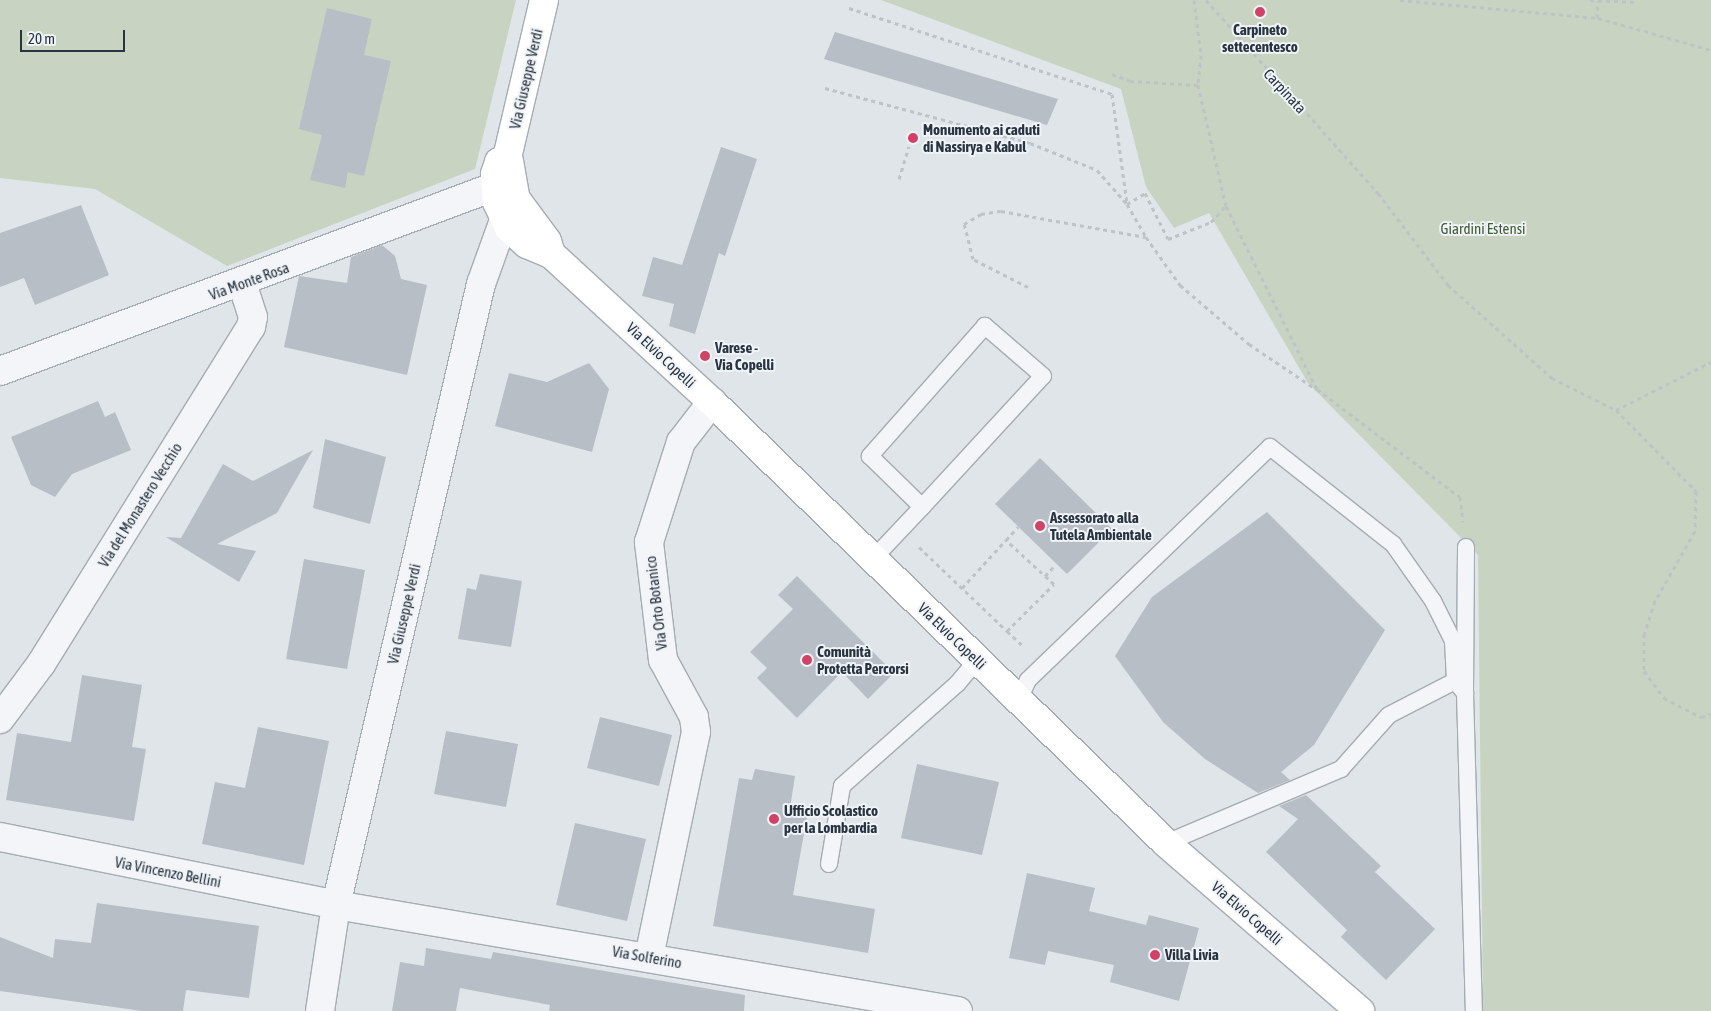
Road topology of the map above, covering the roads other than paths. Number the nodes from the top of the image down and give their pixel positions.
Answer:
1 (544, 0) edge
2 (507, 158) junction
3 (496, 186) junction
4 (504, 220) junction
5 (551, 254) junction
6 (242, 284) junction
7 (0, 371) edge
8 (712, 402) junction
9 (922, 507) junction
10 (1466, 547) road end
11 (873, 560) junction
12 (977, 660) junction
13 (1460, 687) junction
14 (1019, 700) junction
15 (0, 719) edge
16 (0, 837) edge
17 (1166, 843) junction
18 (829, 864) dead end
19 (336, 905) junction
20 (649, 957) junction
21 (320, 1011) edge
22 (958, 1011) edge
23 (1360, 1011) edge
24 (1474, 1011) edge

1 - 2 main road, Via Giuseppe Verdi
2 - 3 main road
2 - 5 main road, Via Elvio Copelli
3 - 4 main road
3 - 6 street, Via Monte Rosa
4 - 5 main road, Via Elvio Copelli
4 - 19 street, Via Giuseppe Verdi
5 - 8 main road, Via Elvio Copelli
6 - 7 street, Via Monte Rosa
6 - 15 street, Via del Monastero Vecchio
8 - 11 main road, Via Elvio Copelli
8 - 20 street, Via Orto Botanico
9 - 9 lane
9 - 11 lane
10 - 13 lane
11 - 12 main road, Via Elvio Copelli
12 - 14 main road, Via Elvio Copelli
12 - 18 lane
13 - 14 lane
13 - 17 lane
13 - 24 lane
14 - 17 main road, Via Elvio Copelli
16 - 19 street, Via Vincenzo Bellini
17 - 23 main road, Via Elvio Copelli
19 - 20 street, Via Solferino
19 - 21 street, Via Giuseppe Verdi
20 - 22 street, Via Solferino

